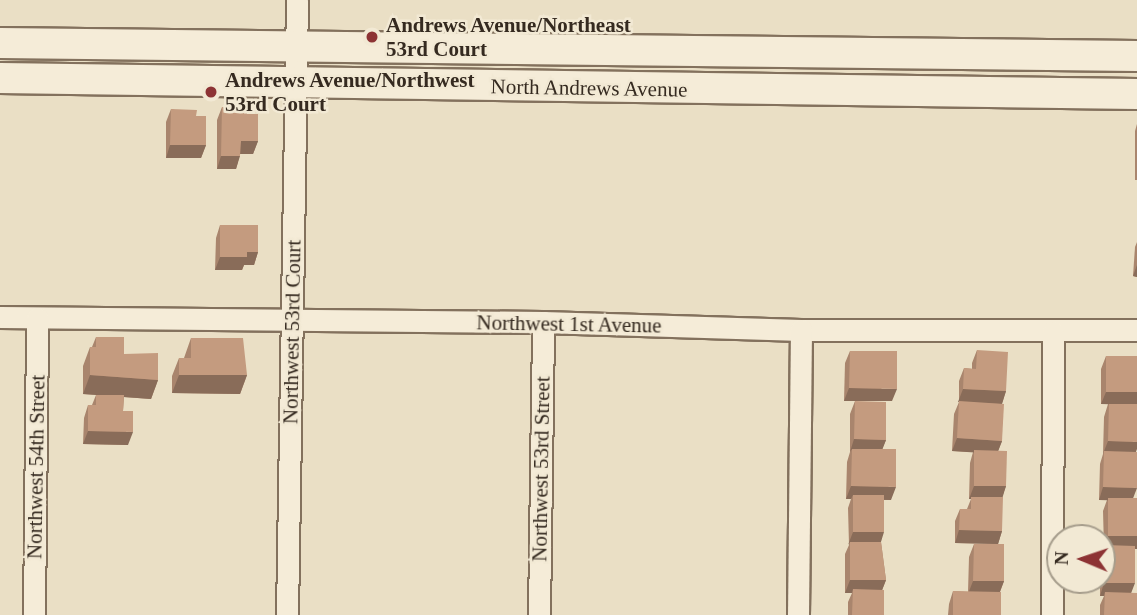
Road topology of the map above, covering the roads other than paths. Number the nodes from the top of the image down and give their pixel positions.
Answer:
1 (297, 0) edge
2 (0, 43) edge
3 (296, 48) junction
4 (1137, 56) edge
5 (0, 78) edge
6 (296, 84) junction
7 (1137, 94) edge
8 (0, 317) edge
9 (37, 318) junction
10 (292, 319) junction
11 (543, 322) junction
12 (801, 330) junction
13 (1137, 330) edge
14 (1053, 332) junction
15 (34, 615) edge
16 (287, 615) edge
17 (539, 615) edge
18 (799, 615) edge
19 (1052, 615) edge

1 - 3 street, Northwest 53rd Court
2 - 3 main road, North Andrews Avenue
3 - 4 main road, North Andrews Avenue
3 - 6 street, Northwest 53rd Court
5 - 6 main road, North Andrews Avenue
6 - 7 main road, North Andrews Avenue
6 - 10 street, Northwest 53rd Court
8 - 9 street, Northwest 1st Avenue
9 - 10 street, Northwest 1st Avenue
9 - 15 street, Northwest 54th Street
10 - 11 street, Northwest 1st Avenue
10 - 16 street, Northwest 53rd Court
11 - 12 street, Northwest 1st Avenue
11 - 17 street, Northwest 53rd Street
12 - 14 street, Northwest 1st Avenue
12 - 18 street
13 - 14 street, Northwest 1st Avenue
14 - 19 street

